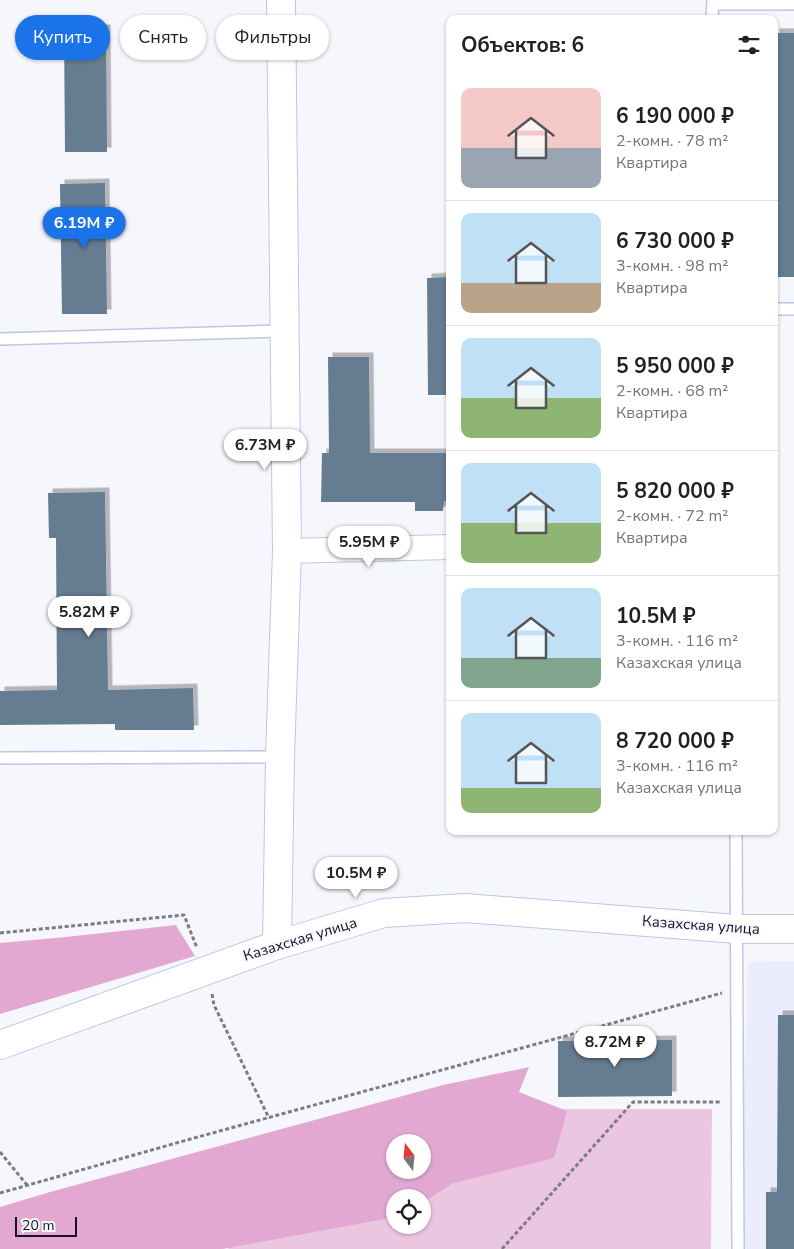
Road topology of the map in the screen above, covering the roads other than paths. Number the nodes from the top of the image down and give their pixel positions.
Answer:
1 (281, 0) edge
2 (713, 2) edge
3 (794, 4) edge
4 (712, 15) edge
5 (794, 308) edge
6 (778, 309) edge
7 (285, 331) junction
8 (0, 339) edge
9 (446, 547) edge
10 (287, 551) junction
11 (280, 757) junction
12 (0, 758) edge
13 (736, 835) edge
14 (737, 929) junction
15 (794, 929) edge
16 (277, 945) junction
17 (0, 1045) edge
18 (738, 1249) edge

1 - 7 street
2 - 3 lane
2 - 4 lane
5 - 6 lane
7 - 8 lane
7 - 10 street
9 - 10 street
10 - 11 street
11 - 12 lane
11 - 16 street
13 - 14 lane
14 - 15 street, Казахская улица
14 - 16 street, Казахская улица
14 - 18 lane
16 - 17 street, Казахская улица

